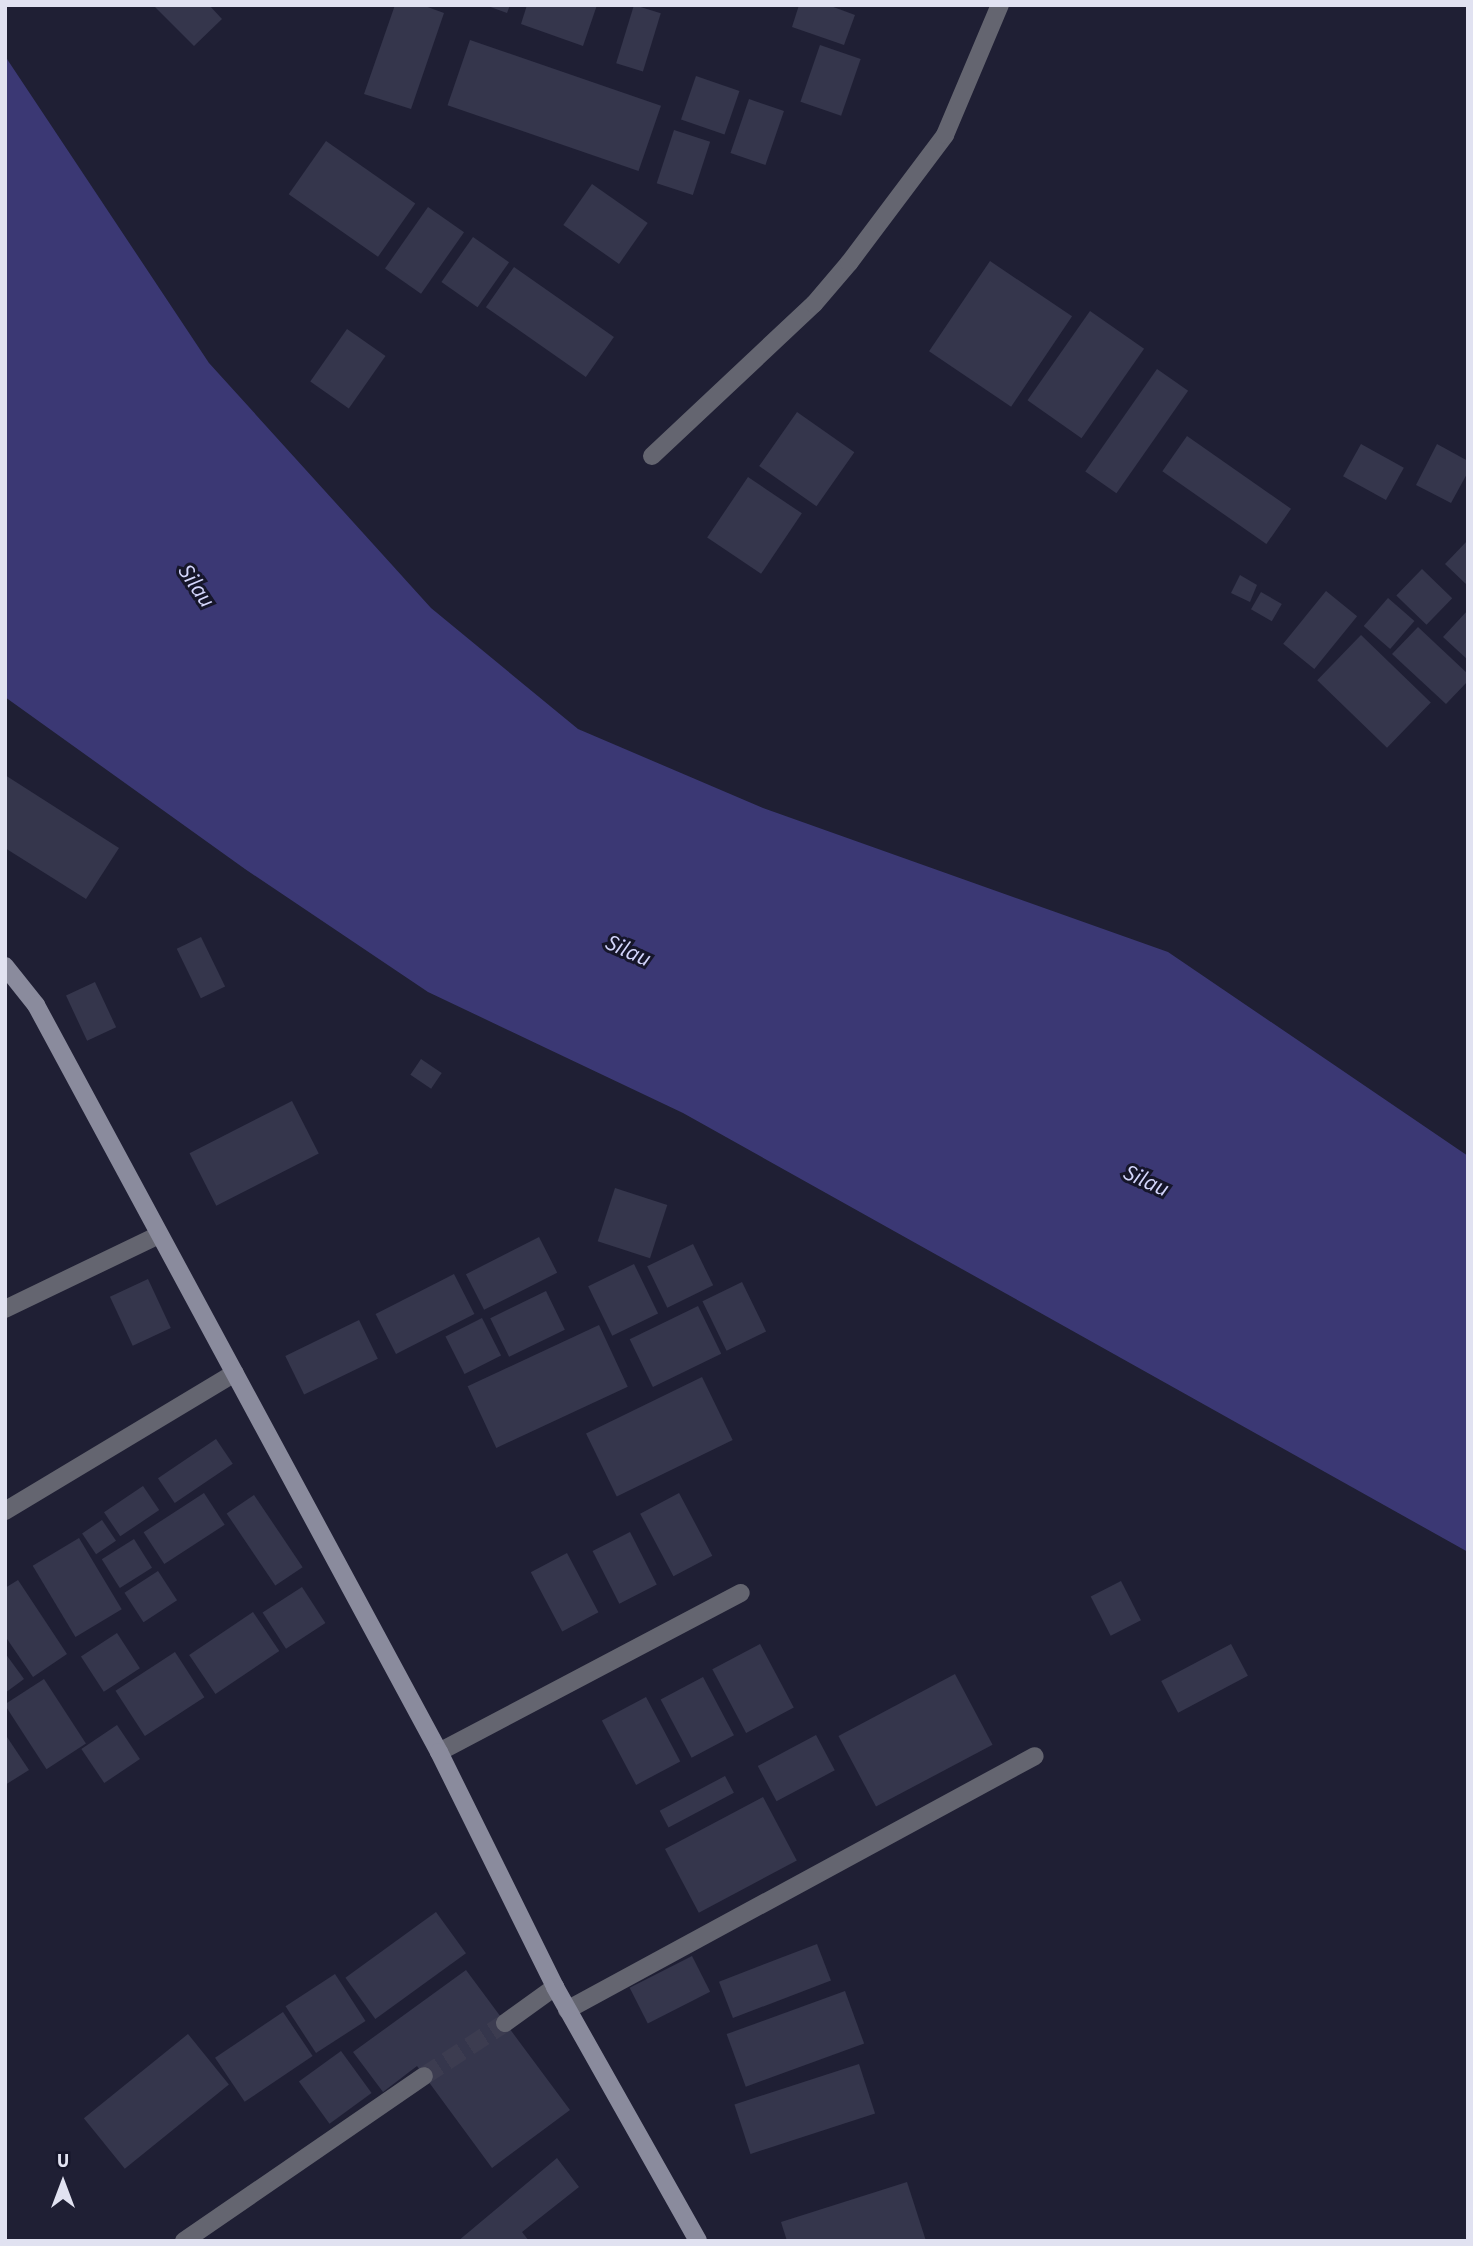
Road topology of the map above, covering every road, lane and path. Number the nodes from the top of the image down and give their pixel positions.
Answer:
1 (1000, 5) edge
2 (652, 456) dead end
3 (5, 966) edge
4 (159, 1235) junction
5 (5, 1309) edge
6 (235, 1374) junction
7 (6, 1508) edge
8 (741, 1593) dead end
9 (439, 1752) junction
10 (1035, 1756) dead end
11 (555, 1987) junction
12 (568, 2010) junction
13 (505, 2023) tunnel mouth
14 (424, 2076) tunnel mouth
15 (184, 2241) edge
16 (698, 2241) edge

1 - 2 street
3 - 4 main road
4 - 5 street
4 - 6 main road
6 - 7 street
6 - 9 main road
8 - 9 street
9 - 11 main road
10 - 12 street
11 - 12 main road
11 - 13 street
12 - 16 main road
14 - 15 street

